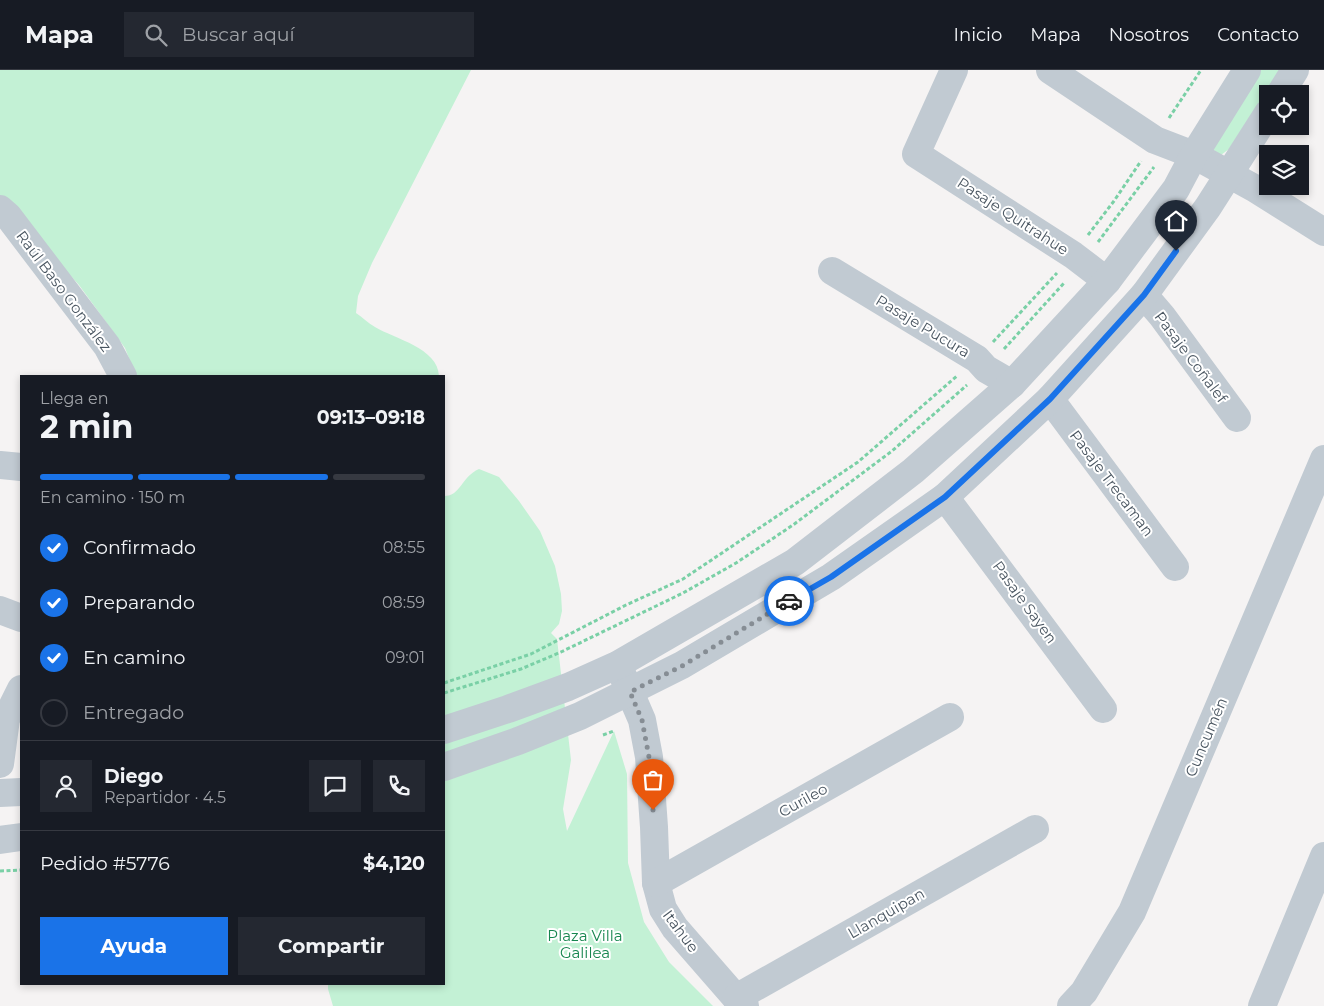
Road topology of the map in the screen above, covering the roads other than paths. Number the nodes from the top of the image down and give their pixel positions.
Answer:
1 (954, 70) edge
2 (1050, 70) edge
3 (1247, 70) edge
4 (1295, 70) edge
5 (1286, 85) edge
6 (1259, 127) edge
7 (1194, 155) junction
8 (1229, 174) junction
9 (0, 209) edge
10 (1324, 232) edge
11 (832, 270) dead end
12 (1107, 281) junction
13 (1144, 295) junction
14 (122, 375) edge
15 (1012, 384) junction
16 (1050, 399) junction
17 (1237, 418) dead end
18 (1324, 459) edge
19 (0, 465) edge
20 (20, 467) edge
21 (945, 497) junction
22 (1175, 567) dead end
23 (0, 610) edge
24 (20, 618) edge
25 (618, 665) junction
26 (20, 691) edge
27 (630, 692) junction
28 (1103, 709) dead end
29 (950, 717) dead end
30 (445, 730) edge
31 (0, 764) edge
32 (445, 767) edge
33 (20, 792) edge
34 (0, 793) edge
35 (1035, 829) dead end
36 (20, 837) edge
37 (0, 840) edge
38 (1324, 856) edge
39 (656, 883) junction
40 (1318, 888) edge
41 (741, 1002) edge
42 (1071, 1006) edge
43 (1262, 1006) edge

1 - 12 street, Pasaje Quitrahue
2 - 7 street
3 - 7 street
4 - 5 street
6 - 8 street
7 - 8 street
7 - 12 street
8 - 10 street
8 - 13 street
9 - 14 street, Raúl Baso González
11 - 15 street, Pasaje Pucura
12 - 15 street
13 - 16 street
13 - 17 street, Pasaje Coñalef
15 - 25 street
16 - 21 street
16 - 22 street, Pasaje Trecaman
18 - 42 street, Cuncumén
19 - 20 street
21 - 27 street
21 - 28 street, Pasaje Sayen
23 - 24 street
25 - 27 street, Itahue
25 - 30 street
26 - 31 street
27 - 32 street
27 - 39 street, Itahue
29 - 39 street, Curileo
33 - 34 street
35 - 41 street, Llanquipan
36 - 37 street
38 - 40 street
39 - 41 street, Itahue
40 - 43 street

